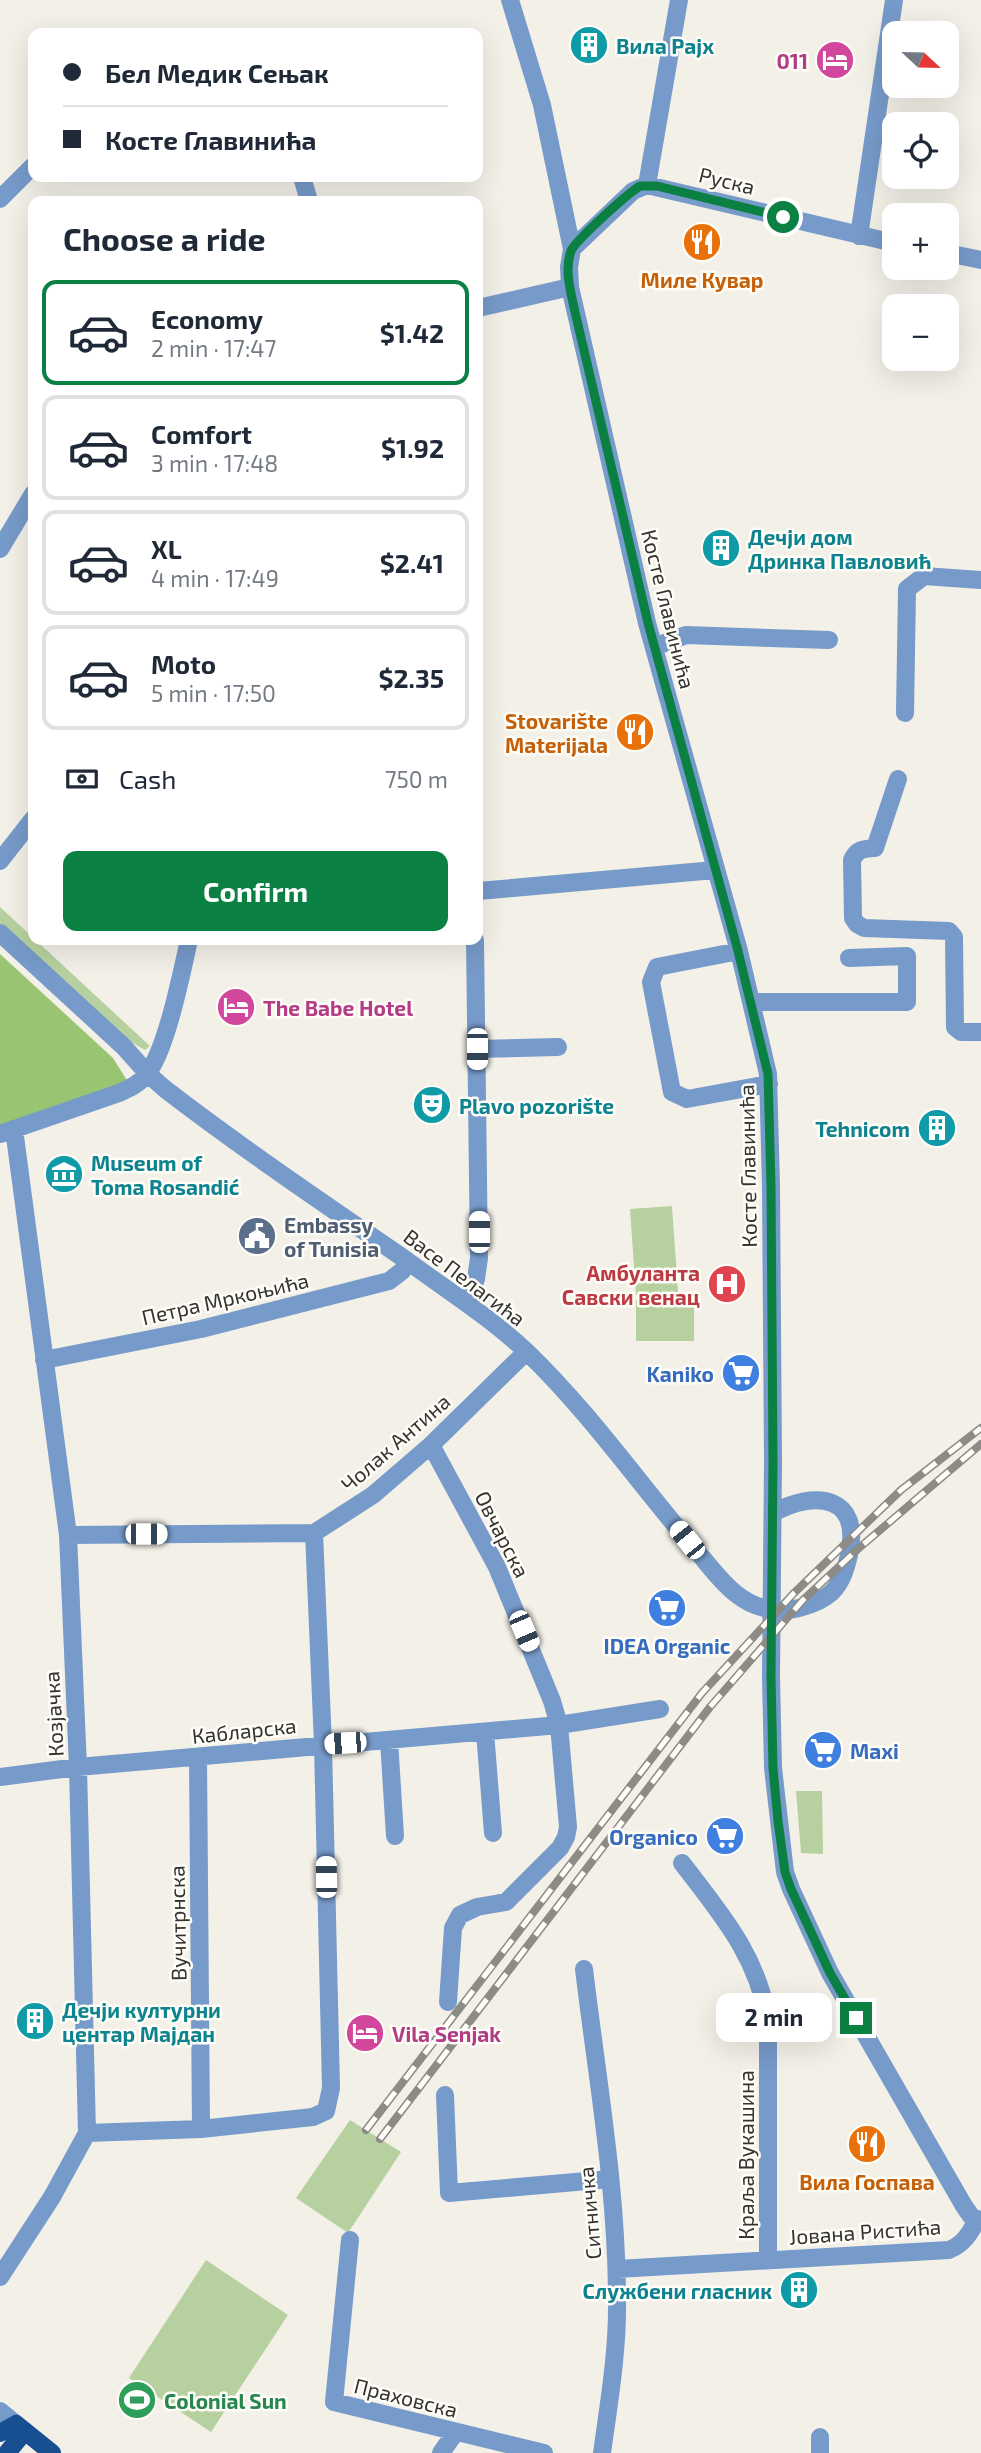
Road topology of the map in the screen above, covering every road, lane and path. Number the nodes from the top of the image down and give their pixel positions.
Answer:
1 (510, 0) edge
2 (679, 0) edge
3 (894, 0) edge
4 (28, 171) edge
5 (647, 184) junction
6 (0, 200) edge
7 (859, 236) junction
8 (882, 241) edge
9 (572, 248) junction
10 (959, 255) edge
11 (981, 260) edge
12 (570, 287) junction
13 (483, 307) edge
14 (28, 502) edge
15 (0, 549) edge
16 (981, 580) edge
17 (829, 640) dead end
18 (654, 647) junction
19 (905, 713) dead end
20 (898, 779) dead end
21 (28, 825) edge
22 (0, 861) edge
23 (715, 870) junction
24 (483, 891) edge
25 (0, 933) edge
26 (188, 945) edge
27 (475, 945) edge
28 (738, 951) junction
29 (849, 958) dead end
30 (751, 1002) junction
31 (981, 1032) edge
32 (558, 1047) dead end
33 (477, 1049) junction
34 (148, 1074) junction
35 (769, 1084) junction
36 (7, 1131) edge
37 (408, 1262) junction
38 (468, 1304) junction
39 (526, 1352) junction
40 (44, 1360) junction
41 (431, 1444) junction
42 (773, 1513) junction
43 (314, 1533) junction
44 (68, 1535) junction
45 (771, 1611) junction
46 (660, 1709) dead end
47 (559, 1725) junction
48 (485, 1732) junction
49 (388, 1740) junction
50 (323, 1745) junction
51 (198, 1758) junction
52 (78, 1767) junction
53 (0, 1777) edge
54 (494, 1833) dead end
55 (396, 1836) dead end
56 (682, 1863) dead end
57 (584, 1969) dead end
58 (448, 2002) dead end
59 (445, 2095) dead end
60 (201, 2129) junction
61 (87, 2133) junction
62 (610, 2179) junction
63 (979, 2221) edge
64 (350, 2240) dead end
65 (768, 2260) junction
66 (617, 2269) junction
67 (0, 2277) edge
68 (0, 2411) edge
69 (20, 2427) junction
70 (455, 2433) junction
71 (7, 2445) edge
72 (52, 2453) edge
73 (441, 2453) edge
74 (544, 2453) edge
75 (602, 2453) edge

1 - 9 street, Косте Главинића
2 - 5 street
3 - 7 street
4 - 6 street
5 - 7 street, Руска
5 - 9 street
7 - 8 street, Руска
9 - 12 street, Косте Главинића
10 - 11 street
12 - 13 street
12 - 18 street, Косте Главинића
14 - 15 street
16 - 19 street
17 - 18 street
18 - 23 street, Косте Главинића
20 - 31 street
21 - 22 street
23 - 24 street
23 - 28 street, Косте Главинића
25 - 34 street, Васе Пелагића
26 - 34 street
27 - 33 street
28 - 30 street, Косте Главинића
28 - 35 street
29 - 30 street
30 - 35 street, Косте Главинића
32 - 33 street
33 - 38 street
34 - 36 street
34 - 37 street, Васе Пелагића
35 - 42 street, Косте Главинића
36 - 40 street, Козјачка
37 - 38 street, Васе Пелагића
37 - 40 street, Петра Мркоњића
38 - 39 street, Васе Пелагића
39 - 41 street, Чолак Антина
39 - 45 street, Васе Пелагића
40 - 44 street, Козјачка
41 - 43 street, Чолак Антина
41 - 47 street, Овчарска
42 - 45 street, Косте Главинића
42 - 45 street
43 - 44 street
43 - 50 street
44 - 52 street, Козјачка
45 - 63 street, Косте Главинића
46 - 47 street, Кабларска
47 - 48 street, Кабларска
47 - 58 street
48 - 49 street, Кабларска
48 - 54 street
49 - 50 street, Кабларска
49 - 55 street
50 - 51 street, Кабларска
50 - 60 street
51 - 52 street, Кабларска
51 - 60 street, Вучитрнска
52 - 53 street, Кабларска
52 - 61 street, Козјачка
56 - 65 street, Краља Вукашина
57 - 62 street, Ситничка
59 - 62 street
60 - 61 street
61 - 67 street
62 - 66 street, Ситничка
63 - 65 street, Јована Ристића
64 - 70 street, Праховска
65 - 66 street, Јована Ристића
66 - 75 street, Ситничка
68 - 69 street
69 - 71 main road
69 - 72 main road
70 - 73 street
70 - 74 street, Праховска

